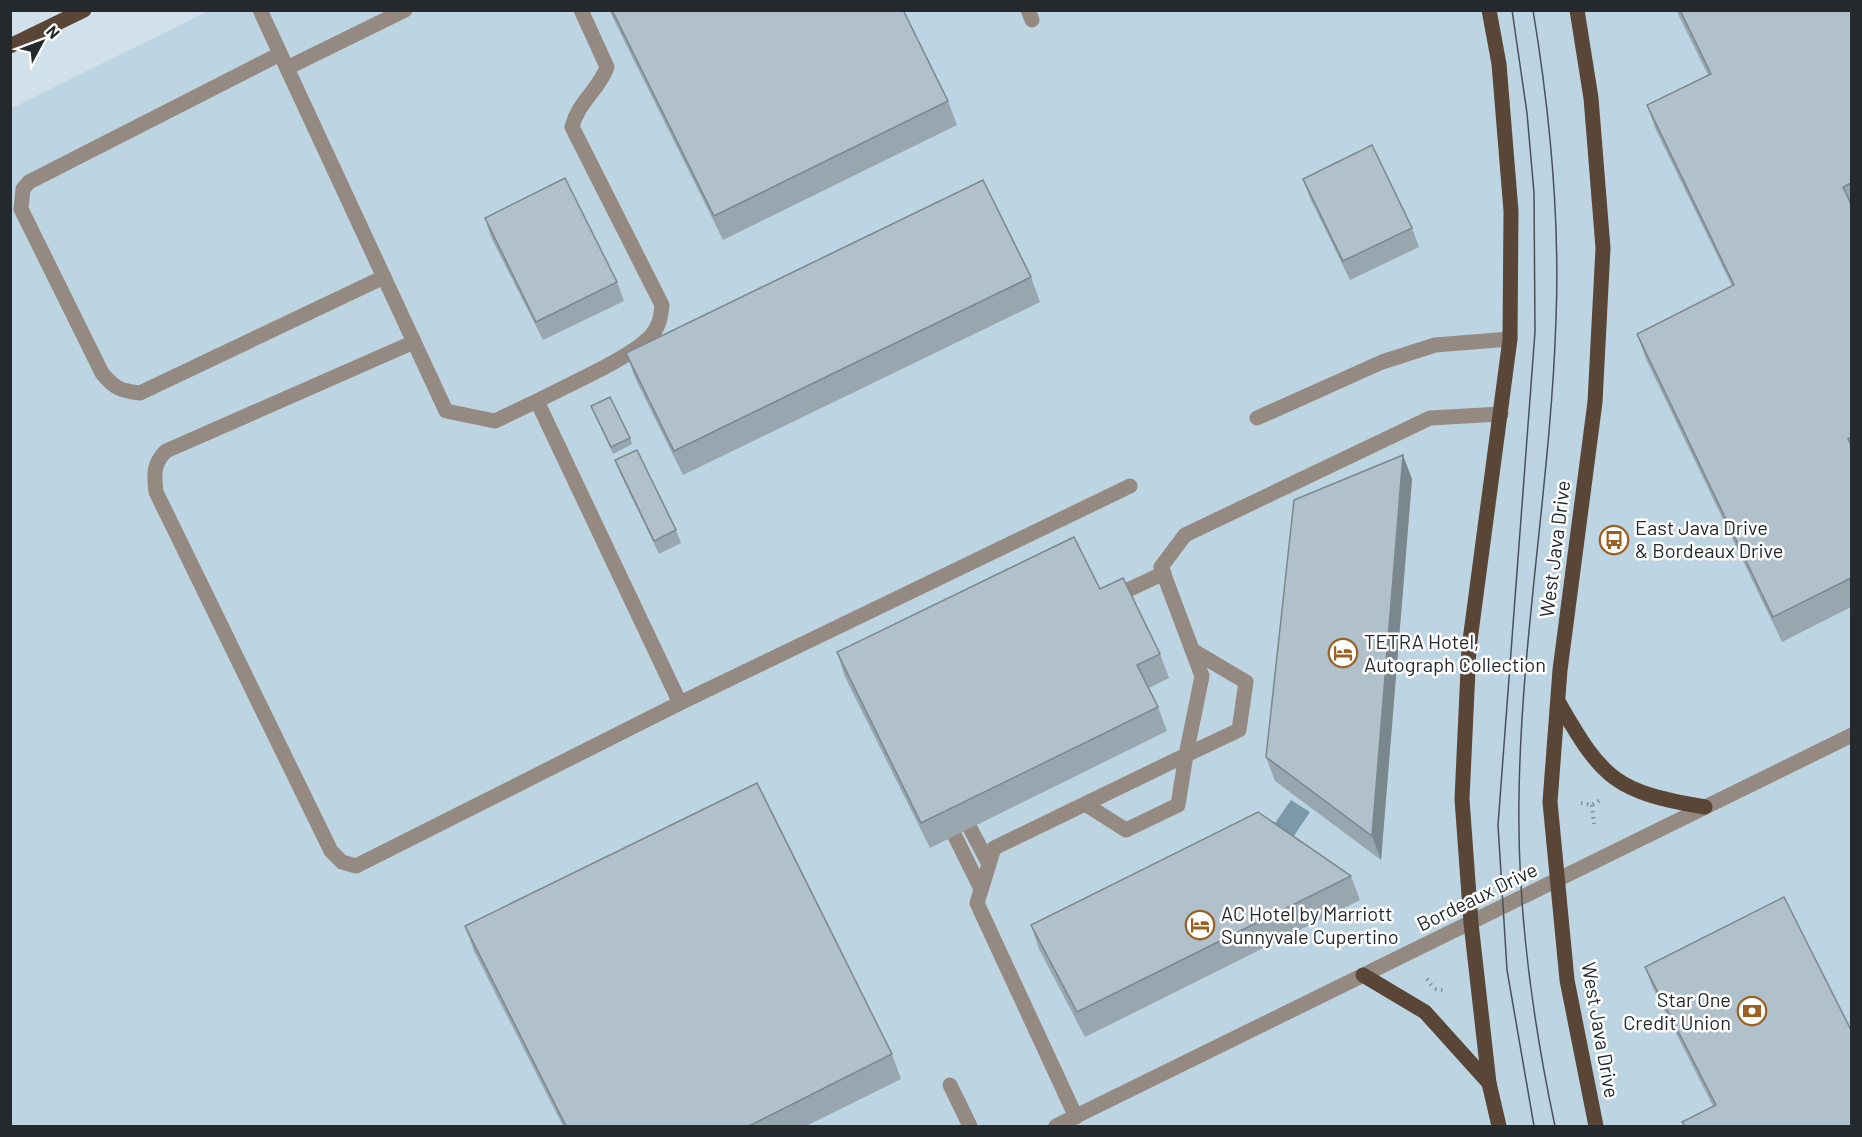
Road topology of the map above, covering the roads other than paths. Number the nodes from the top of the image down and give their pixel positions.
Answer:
1 (84, 10) edge
2 (260, 10) edge
3 (405, 10) edge
4 (581, 10) edge
5 (1489, 10) edge
6 (1577, 10) edge
7 (10, 46) edge
8 (283, 61) junction
9 (384, 277) junction
10 (1510, 339) junction
11 (414, 342) junction
12 (537, 402) junction
13 (1501, 414) junction
14 (1257, 418) dead end
15 (1130, 486) dead end
16 (1164, 573) junction
17 (1102, 602) edge
18 (1192, 650) junction
19 (680, 703) junction
20 (1559, 703) junction
21 (1851, 735) edge
22 (1186, 755) junction
23 (1085, 804) junction
24 (1705, 807) junction
25 (961, 811) edge
26 (946, 818) edge
27 (989, 864) junction
28 (1556, 882) junction
29 (981, 889) junction
30 (1471, 923) junction
31 (1363, 975) junction
32 (1489, 1083) junction
33 (950, 1085) dead end
34 (1076, 1117) junction
35 (970, 1126) edge
36 (1056, 1126) edge
37 (1499, 1126) edge
38 (1596, 1126) edge

1 - 7 main road
2 - 8 street
3 - 8 street
4 - 12 street
5 - 10 main road
6 - 20 main road, West Java Drive
8 - 9 street
8 - 9 street
9 - 11 street
10 - 13 main road
10 - 14 street
11 - 12 street
11 - 19 street
12 - 19 street
13 - 16 street
13 - 30 main road
15 - 19 street
16 - 17 street
16 - 18 street
18 - 22 street
18 - 22 street
20 - 24 main road
20 - 28 main road, West Java Drive
21 - 24 street, Bordeaux Drive
22 - 23 street
22 - 23 street
23 - 27 street
24 - 28 street, Bordeaux Drive
25 - 27 street
26 - 29 street
27 - 29 street
28 - 30 street, Bordeaux Drive
28 - 38 main road, West Java Drive
29 - 34 street
30 - 31 street, Bordeaux Drive
30 - 32 main road
31 - 32 main road
31 - 34 street, Bordeaux Drive
32 - 37 main road
33 - 35 street
34 - 36 street, Bordeaux Drive

